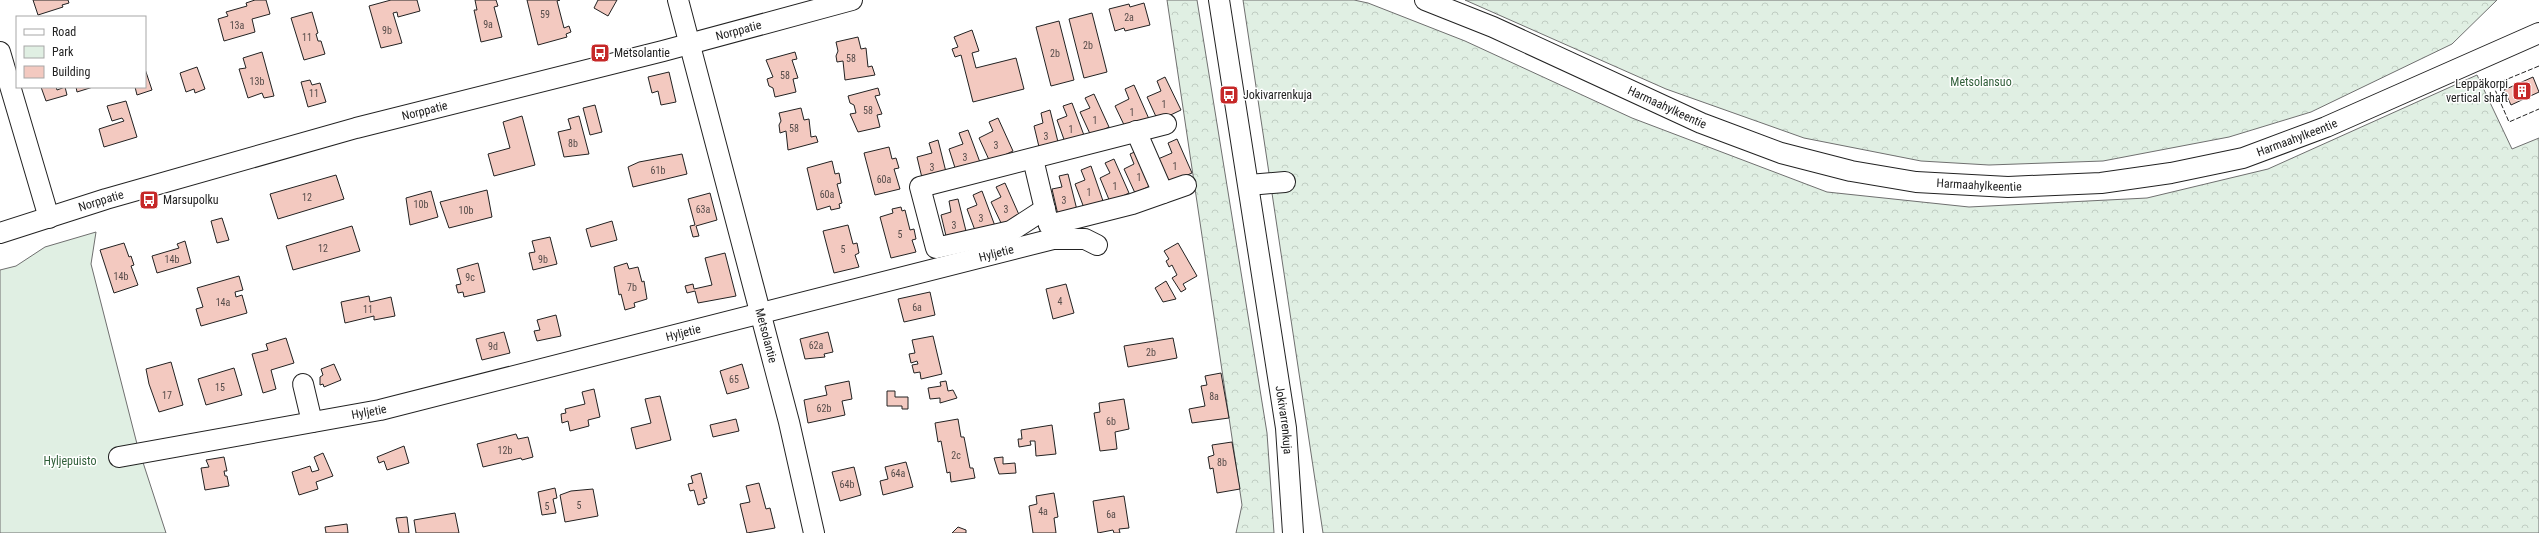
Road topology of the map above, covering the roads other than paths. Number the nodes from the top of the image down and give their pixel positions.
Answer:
1 (678, 0) edge
2 (852, 0) edge
3 (1219, 0) edge
4 (1425, 0) edge
5 (2539, 32) edge
6 (689, 44) junction
7 (0, 52) edge
8 (1166, 124) dead end
9 (1136, 131) junction
10 (1033, 159) junction
11 (1285, 182) dead end
12 (1186, 185) dead end
13 (1249, 185) junction
14 (1163, 193) junction
15 (49, 218) junction
16 (1049, 225) junction
17 (0, 233) edge
18 (1097, 245) dead end
19 (761, 314) junction
20 (303, 384) dead end
21 (312, 422) junction
22 (119, 457) dead end
23 (814, 533) edge
24 (1293, 533) edge

1 - 6 street, Metsolantie
2 - 6 street, Norppatie
3 - 13 street, Jokivarrenkuja
4 - 5 street, Harmaahylkeentie
6 - 15 street, Norppatie
6 - 19 street, Metsolantie
7 - 15 street
8 - 9 street
9 - 10 street
9 - 14 street
10 - 16 street
10 - 16 street
11 - 13 street
12 - 14 street
13 - 24 street, Jokivarrenkuja
14 - 16 street
15 - 17 street, Norppatie
16 - 18 street
16 - 19 street, Hyljetie
19 - 21 street, Hyljetie
19 - 23 street, Metsolantie
20 - 21 street
21 - 22 street, Hyljetie

